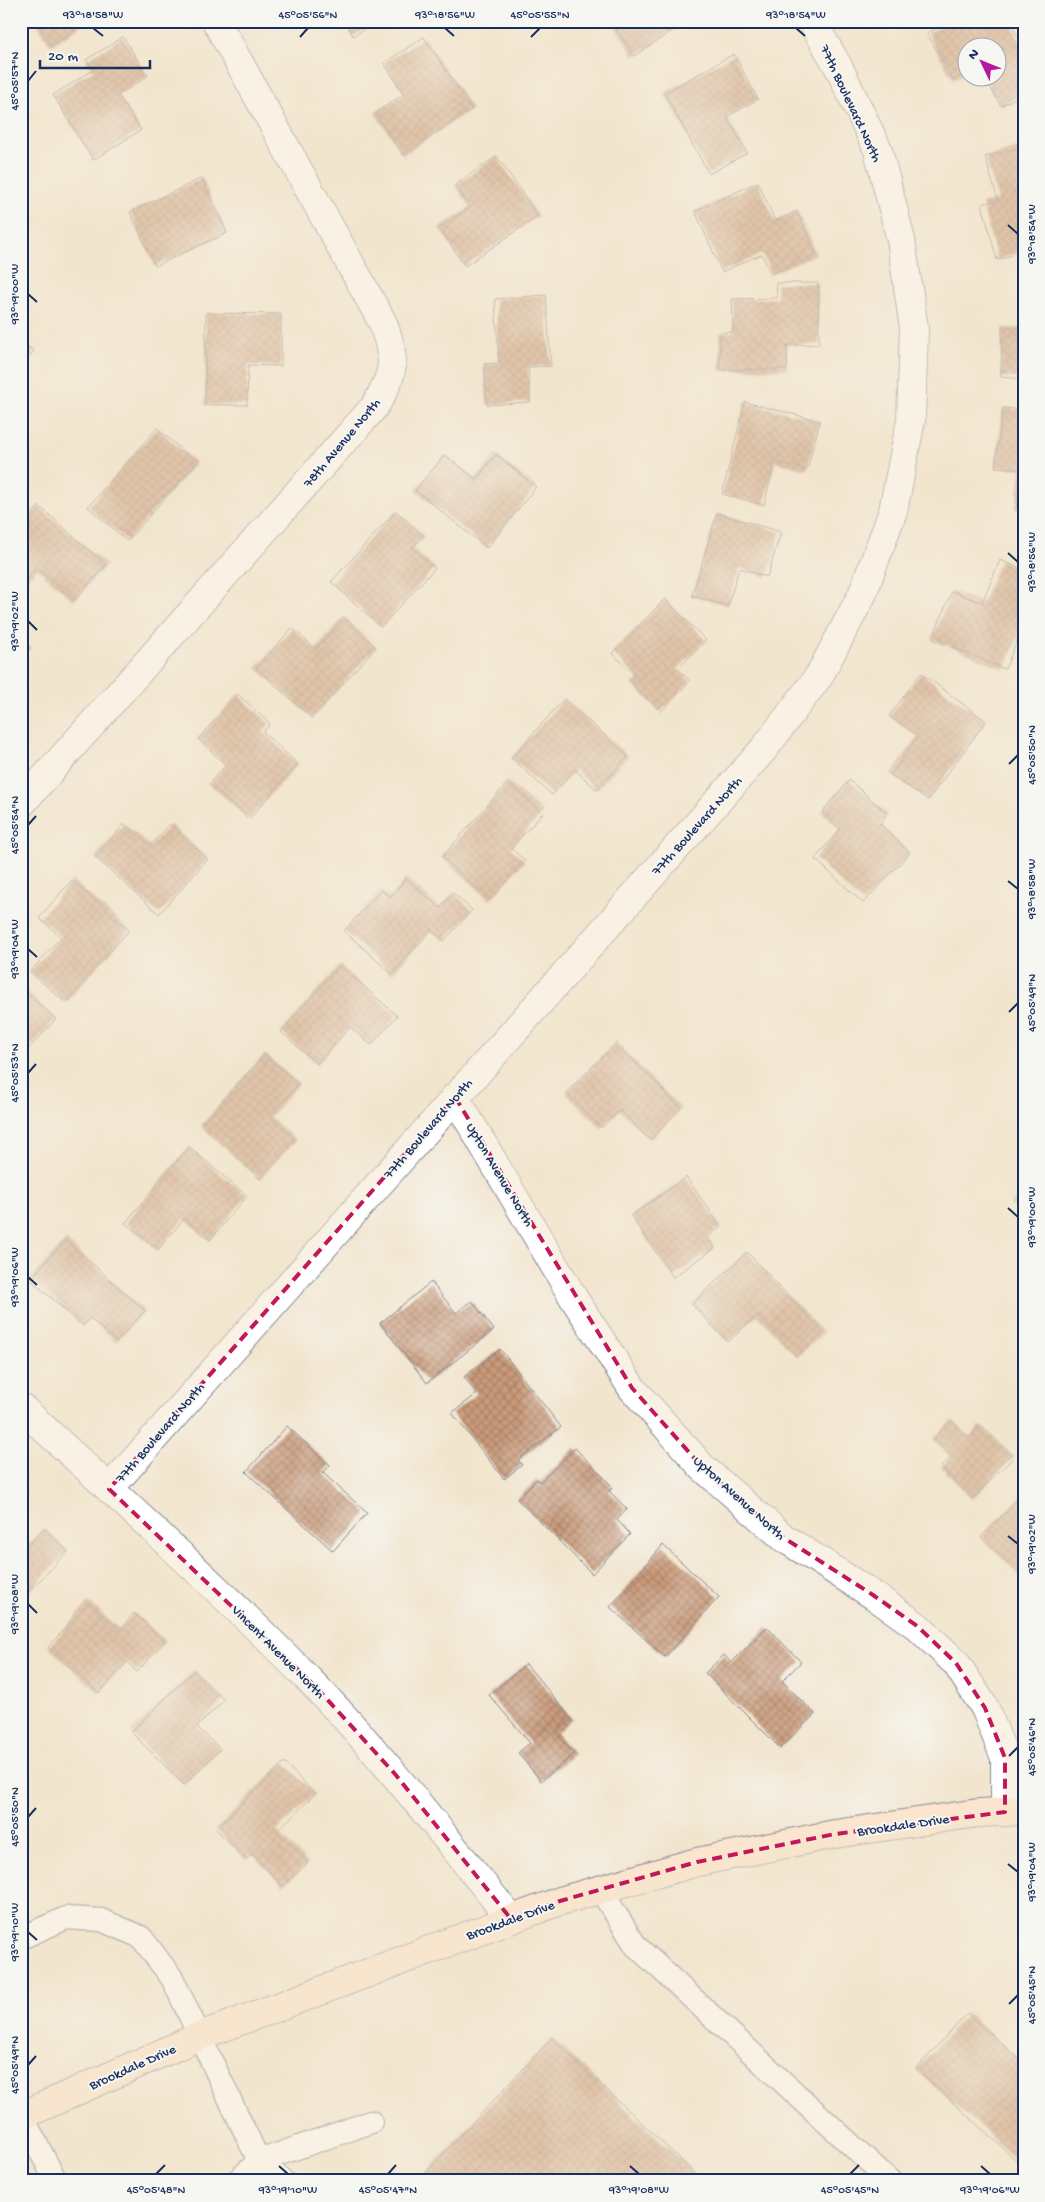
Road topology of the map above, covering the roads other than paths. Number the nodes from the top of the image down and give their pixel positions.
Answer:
1 (216, 21) edge
2 (812, 21) edge
3 (21, 804) edge
4 (455, 1097) junction
5 (21, 1407) edge
6 (109, 1489) junction
7 (1014, 1811) edge
8 (600, 1889) junction
9 (511, 1919) junction
10 (21, 1938) edge
11 (200, 2036) junction
12 (22, 2116) edge
13 (371, 2122) dead end
14 (259, 2161) junction
15 (56, 2181) edge
16 (238, 2181) edge
17 (283, 2181) edge
18 (890, 2181) edge

1 - 3 street, 78th Avenue North
2 - 4 street, 77th Boulevard North
4 - 6 street, 77th Boulevard North
4 - 7 street, Upton Avenue North
5 - 6 street, Vincent Avenue North
6 - 9 street, Vincent Avenue North
7 - 8 street, Brookdale Drive
8 - 9 street, Brookdale Drive
8 - 18 lane
9 - 11 street, Brookdale Drive
10 - 11 lane
11 - 12 street, Brookdale Drive
11 - 14 lane
12 - 15 lane
13 - 14 lane
14 - 16 lane
14 - 17 lane

